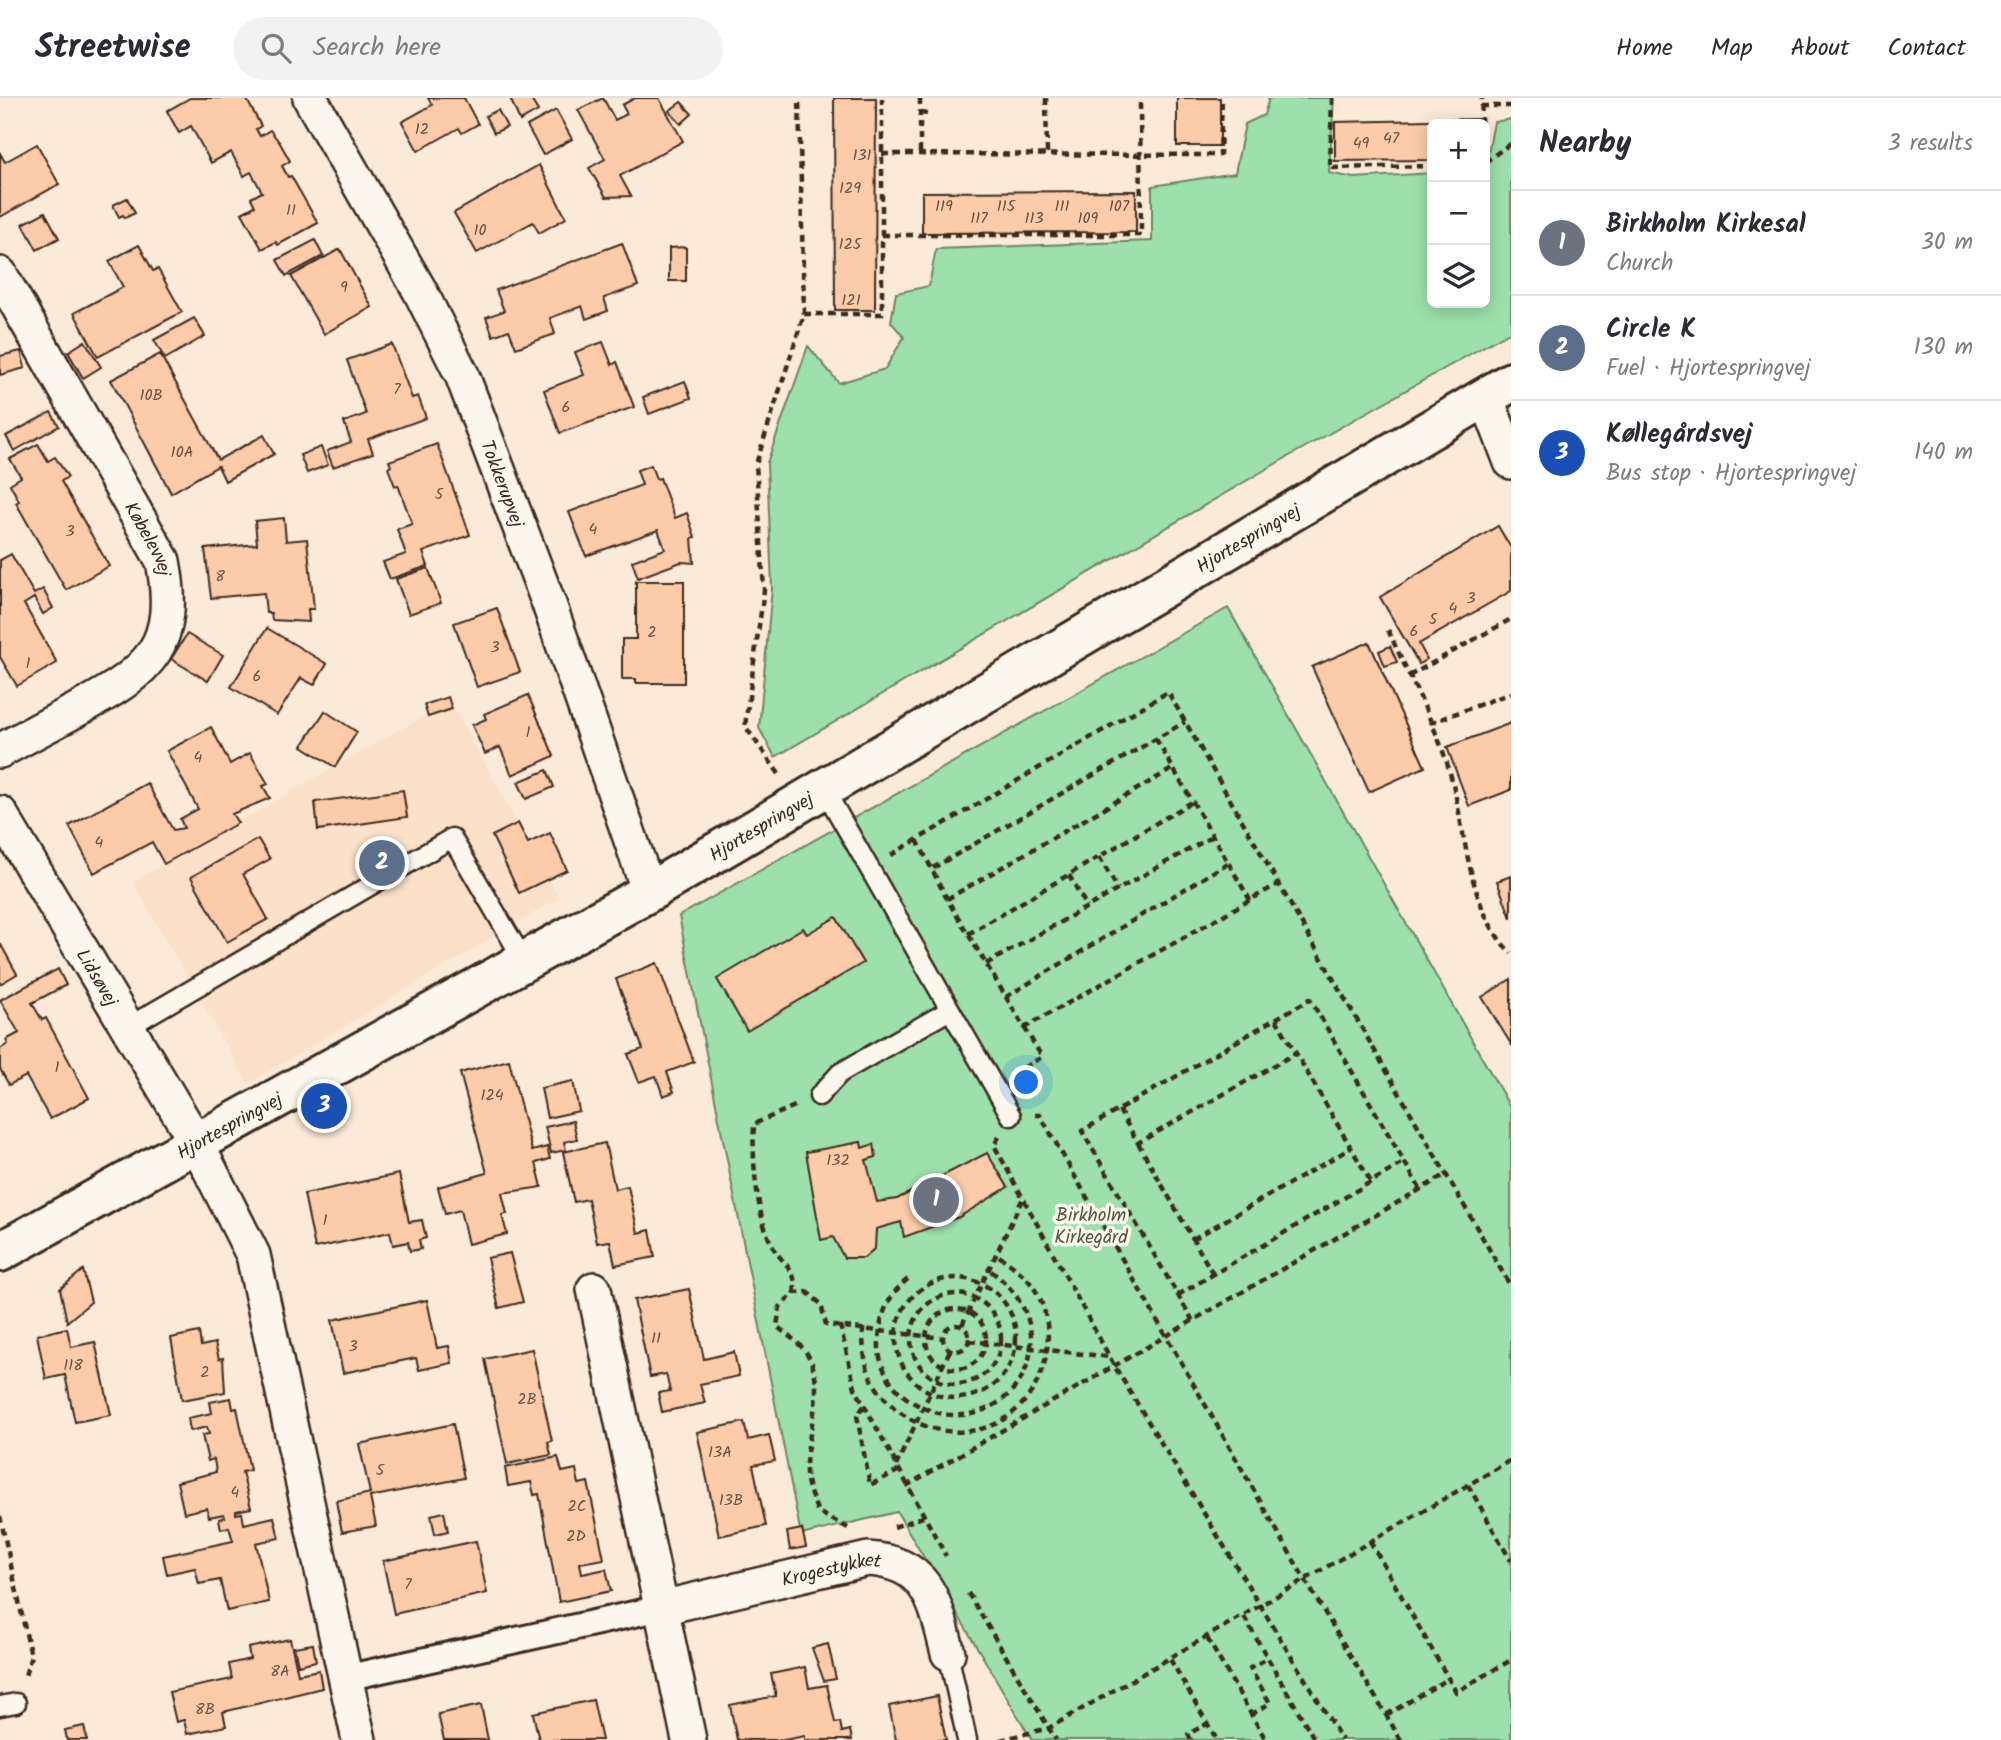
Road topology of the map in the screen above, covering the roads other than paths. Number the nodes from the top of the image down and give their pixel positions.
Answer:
1 (310, 98) edge
2 (0, 274) edge
3 (1499, 389) edge
4 (1511, 462) edge
5 (0, 751) edge
6 (812, 796) junction
7 (0, 813) edge
8 (649, 892) junction
9 (524, 961) junction
10 (950, 1010) junction
11 (128, 1027) junction
12 (819, 1096) road end
13 (1011, 1116) road end
14 (196, 1142) junction
15 (0, 1252) edge
16 (594, 1289) dead end
17 (661, 1608) junction
18 (948, 1653) joint
19 (345, 1678) junction
20 (359, 1740) edge
21 (689, 1740) edge
22 (967, 1740) edge

1 - 8 street, Tokkerupvej
2 - 5 street, Købelevvej
3 - 4 street
3 - 6 street, Hjortespringvej
6 - 8 street, Hjortespringvej
6 - 10 lane
7 - 11 street, Lidsøvej
8 - 9 street, Hjortespringvej
9 - 11 lane
9 - 14 street, Hjortespringvej
10 - 12 lane
10 - 13 lane
11 - 14 street, Lidsøvej
14 - 15 street, Hjortespringvej
14 - 19 street, Lidsøvej
16 - 17 street
17 - 18 street, Krogestykket
17 - 19 street
17 - 21 street
18 - 22 lane
19 - 20 street, Lidsøvej

